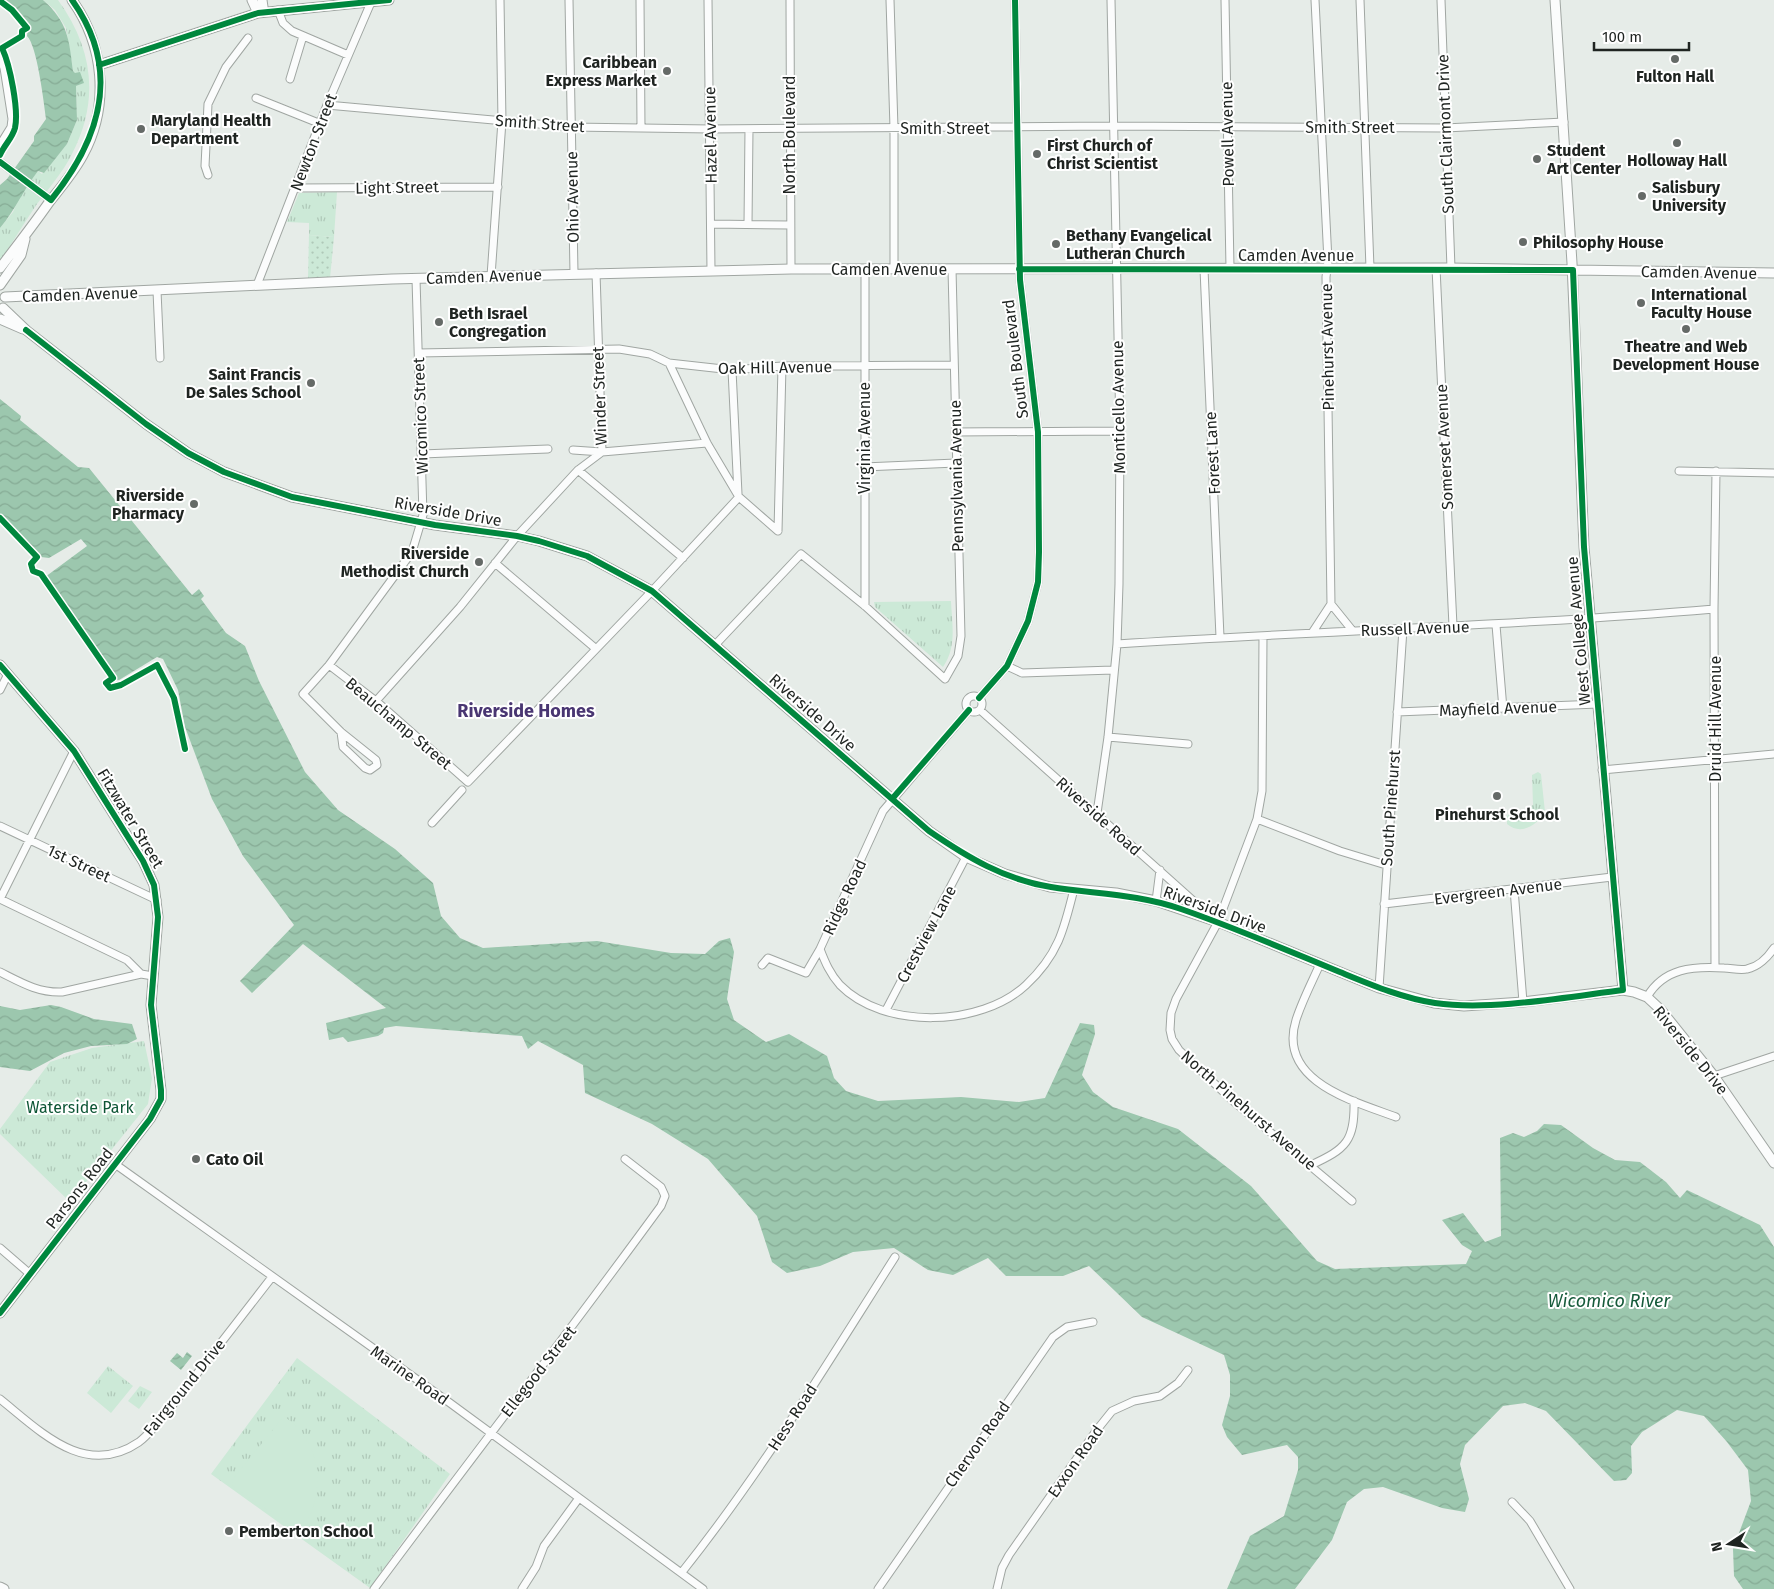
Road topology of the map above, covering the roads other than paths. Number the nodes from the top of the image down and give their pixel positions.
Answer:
1 (72, 0) edge
2 (252, 0) edge
3 (262, 0) edge
4 (372, 0) edge
5 (389, 0) edge
6 (500, 0) edge
7 (569, 0) edge
8 (640, 0) edge
9 (708, 0) edge
10 (790, 0) edge
11 (890, 0) edge
12 (1015, 0) edge
13 (1110, 0) edge
14 (1224, 0) edge
15 (1315, 0) edge
16 (1360, 0) edge
17 (1441, 0) edge
18 (1556, 0) edge
19 (278, 10) junction
20 (258, 13) junction
21 (303, 36) junction
22 (248, 38) dead end
23 (348, 55) junction
24 (0, 57) edge
25 (99, 65) junction
26 (290, 79) dead end
27 (256, 98) dead end
28 (327, 104) junction
29 (502, 120) junction
30 (1564, 122) junction
31 (321, 124) junction
32 (1113, 126) junction
33 (571, 127) junction
34 (641, 127) junction
35 (1226, 127) junction
36 (1320, 127) junction
37 (749, 128) junction
38 (788, 128) junction
39 (894, 128) junction
40 (1017, 128) junction
41 (1364, 128) junction
42 (1445, 128) junction
43 (711, 129) junction
44 (0, 145) edge
45 (0, 162) edge
46 (208, 175) dead end
47 (498, 186) junction
48 (295, 188) junction
49 (51, 200) junction
50 (711, 224) junction
51 (748, 224) junction
52 (790, 225) junction
53 (26, 236) junction
54 (0, 268) edge
55 (1230, 268) junction
56 (1370, 268) junction
57 (1436, 268) junction
58 (1451, 268) junction
59 (791, 269) junction
60 (865, 269) junction
61 (894, 269) junction
62 (952, 269) junction
63 (1020, 269) junction
64 (1116, 269) junction
65 (1204, 269) junction
66 (1327, 269) junction
67 (1572, 270) junction
68 (712, 271) junction
69 (574, 273) junction
70 (596, 273) junction
71 (1774, 273) edge
72 (491, 276) junction
73 (416, 279) junction
74 (0, 285) edge
75 (256, 285) junction
76 (157, 291) junction
77 (2, 293) edge
78 (2, 310) edge
79 (2, 321) edge
80 (26, 330) junction
81 (597, 348) junction
82 (418, 353) junction
83 (160, 358) dead end
84 (669, 363) junction
85 (954, 365) junction
86 (782, 366) junction
87 (864, 366) junction
88 (732, 370) junction
89 (1120, 431) junction
90 (956, 432) junction
91 (1038, 432) junction
92 (707, 443) junction
93 (548, 449) dead end
94 (573, 450) dead end
95 (602, 452) junction
96 (422, 454) junction
97 (956, 463) junction
98 (864, 467) junction
99 (578, 470) junction
100 (1679, 471) dead end
101 (1716, 471) junction
102 (1774, 472) edge
103 (738, 497) junction
104 (422, 521) junction
105 (517, 536) junction
106 (683, 558) junction
107 (496, 563) junction
108 (652, 591) junction
109 (1331, 604) junction
110 (864, 606) junction
111 (1714, 609) junction
112 (1590, 619) junction
113 (1496, 625) junction
114 (1453, 626) junction
115 (1403, 629) junction
116 (1352, 630) junction
117 (1312, 633) junction
118 (1263, 636) junction
119 (1220, 637) junction
120 (716, 644) junction
121 (1116, 644) junction
122 (596, 648) junction
123 (0, 665) edge
124 (329, 665) junction
125 (1007, 666) junction
126 (1113, 670) junction
127 (8, 674) junction
128 (0, 690) edge
129 (979, 698) junction
130 (376, 700) junction
131 (1598, 704) junction
132 (1503, 709) junction
133 (969, 710) junction
134 (980, 710) junction
135 (1397, 712) junction
136 (341, 732) junction
137 (1108, 737) junction
138 (1188, 744) dead end
139 (74, 751) junction
140 (1774, 754) edge
141 (1715, 759) junction
142 (1602, 770) junction
143 (462, 790) dead end
144 (892, 799) junction
145 (1097, 813) junction
146 (1257, 819) junction
147 (432, 822) dead end
148 (0, 826) edge
149 (31, 840) junction
150 (966, 857) junction
151 (1386, 865) junction
152 (1160, 870) junction
153 (1612, 877) junction
154 (1074, 889) junction
155 (1514, 889) junction
156 (0, 899) edge
157 (157, 900) junction
158 (1156, 901) junction
159 (1384, 904) junction
160 (1218, 922) junction
161 (1774, 948) edge
162 (820, 949) junction
163 (1320, 964) junction
164 (762, 965) dead end
165 (1715, 967) junction
166 (0, 972) edge
167 (141, 974) junction
168 (153, 976) junction
169 (1379, 988) junction
170 (1623, 990) junction
171 (1647, 998) junction
172 (1523, 1002) junction
173 (886, 1010) junction
174 (1774, 1056) edge
175 (161, 1074) joint
176 (1714, 1076) junction
177 (1354, 1101) junction
178 (1396, 1117) dead end
179 (625, 1159) dead end
180 (1774, 1163) edge
181 (114, 1164) junction
182 (1312, 1166) junction
183 (1352, 1200) dead end
184 (0, 1248) edge
185 (895, 1257) dead end
186 (30, 1274) junction
187 (272, 1277) junction
188 (0, 1312) edge
189 (1093, 1322) dead end
190 (1188, 1370) dead end
191 (0, 1399) edge
192 (490, 1432) junction
193 (579, 1498) junction
194 (1512, 1502) dead end
195 (682, 1572) junction
196 (0, 1586) edge
197 (4, 1589) edge
198 (374, 1589) edge
199 (522, 1589) edge
200 (703, 1589) edge
201 (878, 1589) edge
202 (997, 1589) edge
203 (1570, 1589) edge

1 - 25 street
2 - 20 street
3 - 20 street
4 - 5 street
4 - 19 street
4 - 23 street, Newton Street
6 - 29 street
7 - 33 street, Ohio Avenue
8 - 34 street
9 - 43 street, Hazel Avenue
10 - 38 street, North Boulevard
11 - 39 street
12 - 40 street, South Boulevard
13 - 32 street, Monticello Avenue
14 - 35 street, Powell Avenue
15 - 36 street, Pinehurst Avenue
16 - 41 street
17 - 42 street, South Clairmont Drive
18 - 30 street, West College Avenue
19 - 20 street
19 - 21 street
20 - 25 street
21 - 23 street
21 - 26 street
22 - 46 street
23 - 28 street, Newton Street
24 - 44 street
25 - 49 street
27 - 31 street
28 - 29 street, Smith Street
28 - 31 street, Newton Street
29 - 33 street, Smith Street
29 - 47 street
30 - 42 street, Smith Street
30 - 67 street, West College Avenue
31 - 48 street, Newton Street
32 - 35 street, Smith Street
32 - 40 street, Smith Street
32 - 64 street, Monticello Avenue
33 - 34 street, Smith Street
33 - 69 street, Ohio Avenue
34 - 43 street, Smith Street
35 - 36 street, Smith Street
35 - 55 street, Powell Avenue
36 - 41 street, Smith Street
36 - 66 street, Pinehurst Avenue
37 - 38 street, Smith Street
37 - 43 street, Smith Street
37 - 51 street
38 - 39 street, Smith Street
38 - 52 street, North Boulevard
39 - 40 street, Smith Street
39 - 61 street
40 - 63 street, South Boulevard
41 - 42 street, Smith Street
41 - 56 street
42 - 58 street, South Clairmont Drive
43 - 50 street, Hazel Avenue
45 - 49 street
47 - 48 street, Light Street
47 - 72 street
48 - 75 street, Newton Street
49 - 53 street
50 - 51 street
50 - 68 street, Hazel Avenue
51 - 52 street
52 - 59 street, North Boulevard
53 - 54 street
53 - 74 street
55 - 65 street, Camden Avenue
55 - 66 street, Camden Avenue
56 - 57 street, Camden Avenue
56 - 66 street, Camden Avenue
57 - 58 street, Camden Avenue
57 - 114 street, Somerset Avenue
58 - 67 street, Camden Avenue
59 - 60 street, Camden Avenue
59 - 68 street, Camden Avenue
60 - 61 street, Camden Avenue
60 - 87 street, Virginia Avenue
61 - 62 street, Camden Avenue
62 - 63 street, Camden Avenue
62 - 85 street, Pennsylvania Avenue
63 - 64 street, Camden Avenue
63 - 91 street, South Boulevard
64 - 65 street, Camden Avenue
64 - 89 street, Monticello Avenue
65 - 119 street, Forest Lane
66 - 109 street, Pinehurst Avenue
67 - 71 street, Camden Avenue
67 - 112 street, West College Avenue
68 - 70 street, Camden Avenue
69 - 70 street, Camden Avenue
69 - 72 street, Camden Avenue
70 - 81 street, Winder Street
72 - 73 street, Camden Avenue
73 - 75 street, Camden Avenue
73 - 82 street, Wicomico Street
75 - 76 street, Camden Avenue
76 - 77 street, Camden Avenue
76 - 83 street
77 - 78 street
78 - 80 street, Riverside Drive
79 - 80 street, Riverside Drive
80 - 104 street, Riverside Drive
81 - 82 street, Oak Hill Avenue
81 - 84 street, Oak Hill Avenue
81 - 95 street, Winder Street
82 - 96 street, Wicomico Street
84 - 88 street, Oak Hill Avenue
84 - 92 street
85 - 87 street, Oak Hill Avenue
85 - 90 street, Pennsylvania Avenue
86 - 87 street, Oak Hill Avenue
86 - 88 street, Oak Hill Avenue
86 - 103 street
87 - 98 street, Virginia Avenue
88 - 103 street
89 - 91 street
89 - 121 street, Monticello Avenue
90 - 91 street
90 - 97 street, Pennsylvania Avenue
91 - 125 street, South Boulevard
92 - 95 street
92 - 103 street
93 - 96 street
94 - 95 street
95 - 99 street, Winder Street
96 - 104 street, Wicomico Street
97 - 98 street
97 - 110 street, Pennsylvania Avenue
98 - 110 street, Virginia Avenue
99 - 105 street, Winder Street
99 - 106 street
100 - 101 street
101 - 102 street
101 - 111 street, Druid Hill Avenue
103 - 106 street
104 - 105 street, Riverside Drive
104 - 124 street, Wicomico Street
105 - 107 street, Winder Street
105 - 108 street, Riverside Drive
106 - 108 street
107 - 122 street
107 - 130 street, Winder Street
108 - 120 street, Riverside Drive
108 - 122 street
109 - 116 street
109 - 117 street
110 - 120 street
111 - 112 street, Russell Avenue
111 - 141 street, Druid Hill Avenue
112 - 113 street, Russell Avenue
112 - 131 street, West College Avenue
113 - 114 street, Russell Avenue
113 - 132 street
114 - 115 street, Russell Avenue
115 - 116 street, Russell Avenue
115 - 135 street, South Pinehurst
116 - 117 street, Russell Avenue
117 - 118 street, Russell Avenue
118 - 119 street, Russell Avenue
118 - 146 street, North Pinehurst Avenue
119 - 121 street, Russell Avenue
120 - 144 street, Riverside Drive
121 - 126 street, Monticello Avenue
122 - 130 street, Beauchamp Street
123 - 127 street, Fitzwater Street
124 - 130 street, Beauchamp Street
124 - 136 street, Wicomico Street
125 - 126 street
125 - 129 street, South Boulevard
126 - 137 street, Monticello Avenue
127 - 128 street
127 - 139 street, Fitzwater Street
129 - 133 street
129 - 134 street
131 - 132 street, Mayfield Avenue
131 - 142 street, West College Avenue
132 - 135 street, Mayfield Avenue
133 - 134 street
133 - 144 street
134 - 145 street, Riverside Road
135 - 151 street, South Pinehurst
136 - 136 street
137 - 138 street
137 - 145 street, Monticello Avenue
139 - 149 street
139 - 157 street, Fitzwater Street
140 - 141 street
141 - 142 street
141 - 165 street, Druid Hill Avenue
142 - 153 street, West College Avenue
143 - 147 street
144 - 150 street, Riverside Drive
144 - 162 street, Ridge Road
145 - 152 street, Riverside Road
146 - 151 street
146 - 160 street, North Pinehurst Avenue
148 - 149 street, 1st Street
149 - 156 street
149 - 157 street, 1st Street
150 - 154 street, Riverside Drive
150 - 173 street, Crestview Lane
151 - 159 street, South Pinehurst
152 - 158 street
152 - 160 street, Riverside Road
153 - 155 street, Evergreen Avenue
153 - 170 street, West College Avenue
154 - 158 street, Riverside Drive
154 - 173 street, Ridge Road
155 - 159 street, Evergreen Avenue
155 - 172 street
156 - 167 street
157 - 168 street, Fitzwater Street
158 - 160 street, Riverside Drive
159 - 169 street, South Pinehurst
160 - 163 street, Riverside Drive
160 - 182 street, North Pinehurst Avenue
161 - 165 street
162 - 164 street
162 - 173 street, Ridge Road
163 - 169 street, Riverside Drive
163 - 177 street
165 - 171 street
166 - 167 street
167 - 168 street
168 - 175 street, Fitzwater Street
169 - 172 street, Riverside Drive
170 - 171 street, Riverside Drive
170 - 172 street, Riverside Drive
171 - 176 street, Riverside Drive
174 - 176 street
175 - 181 street, Parsons Road
176 - 180 street, Riverside Drive
177 - 178 street
177 - 182 street
179 - 192 street, Ellegood Street
181 - 186 street, Parsons Road
181 - 187 street, Marine Road
182 - 183 street, North Pinehurst Avenue
184 - 186 street
185 - 195 street, Hess Road
186 - 188 street, Parsons Road
187 - 191 street, Fairground Drive
187 - 192 street, Marine Road
189 - 201 street, Chervon Road
190 - 202 street, Exxon Road
192 - 193 street, Marine Road
192 - 198 street, Ellegood Street
193 - 195 street, Marine Road
193 - 199 street
194 - 203 street
195 - 200 street, Marine Road
196 - 197 street

